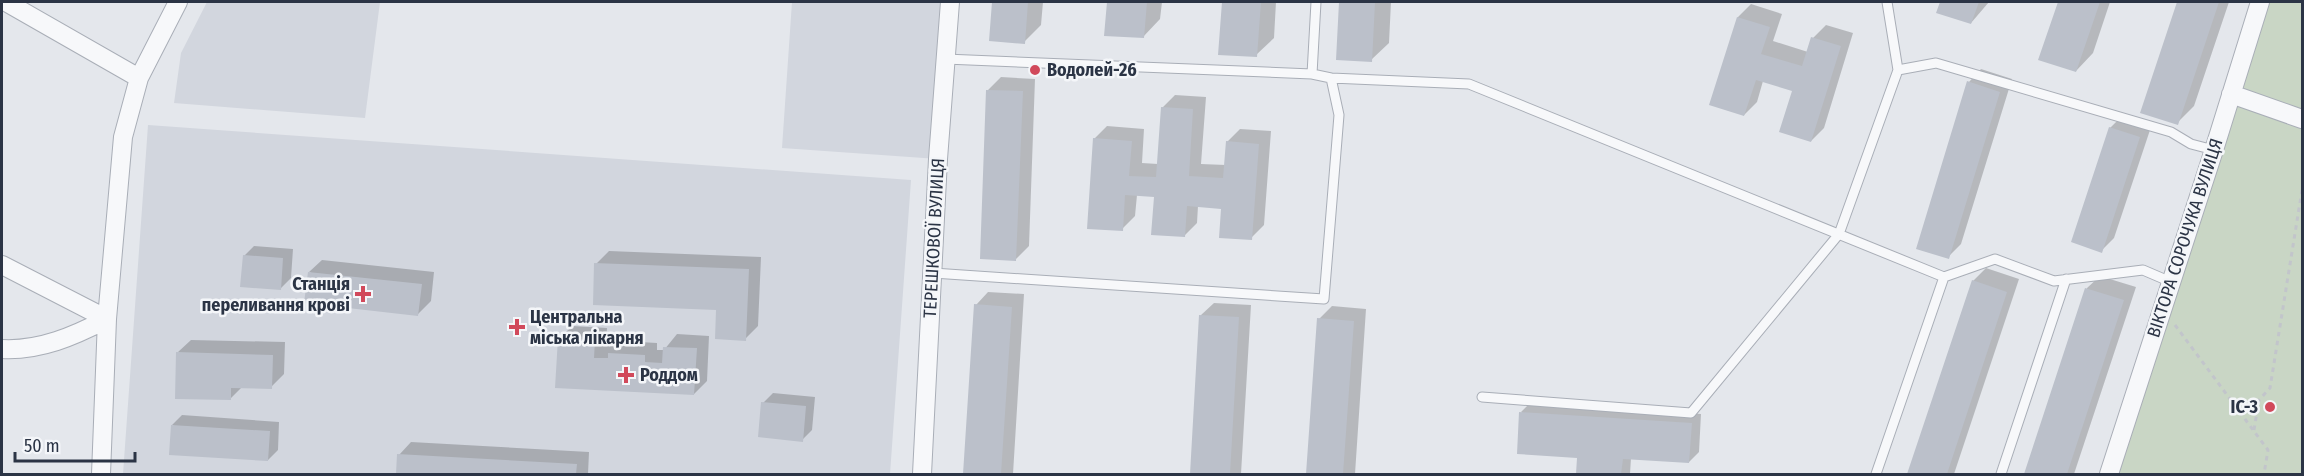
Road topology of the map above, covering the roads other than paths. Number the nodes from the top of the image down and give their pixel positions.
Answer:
1 (6, 2) edge
2 (178, 2) edge
3 (950, 2) edge
4 (1316, 2) edge
5 (1887, 2) edge
6 (2260, 2) edge
7 (945, 59) junction
8 (1898, 70) junction
9 (1312, 74) junction
10 (139, 78) junction
11 (1331, 78) junction
12 (2231, 94) junction
13 (2302, 119) edge
14 (2214, 150) junction
15 (1839, 234) junction
16 (2, 265) edge
17 (933, 273) junction
18 (1944, 277) junction
19 (2066, 279) junction
20 (2171, 282) junction
21 (107, 320) junction
22 (2, 349) edge
23 (1482, 397) dead end
24 (101, 474) edge
25 (922, 474) edge
26 (1876, 474) edge
27 (2001, 474) edge
28 (2109, 474) edge

1 - 10 street
2 - 10 street
3 - 7 street, ТЕРЕШКОВОЇ ВУЛИЦЯ
4 - 9 lane
5 - 8 lane
6 - 12 street, ВІКТОРА СОРОЧУКА ВУЛИЦЯ
7 - 9 lane
7 - 17 street, ТЕРЕШКОВОЇ ВУЛИЦЯ
8 - 14 lane
8 - 15 lane
9 - 11 lane
10 - 21 street
11 - 15 lane
11 - 17 lane
12 - 13 street
12 - 14 street, ВІКТОРА СОРОЧУКА ВУЛИЦЯ
14 - 20 street, ВІКТОРА СОРОЧУКА ВУЛИЦЯ
15 - 18 lane
15 - 23 lane
16 - 21 street
17 - 25 street, ТЕРЕШКОВОЇ ВУЛИЦЯ
18 - 19 lane
18 - 26 lane
19 - 20 lane
19 - 27 lane
20 - 28 street, ВІКТОРА СОРОЧУКА ВУЛИЦЯ
21 - 22 street
21 - 24 street

